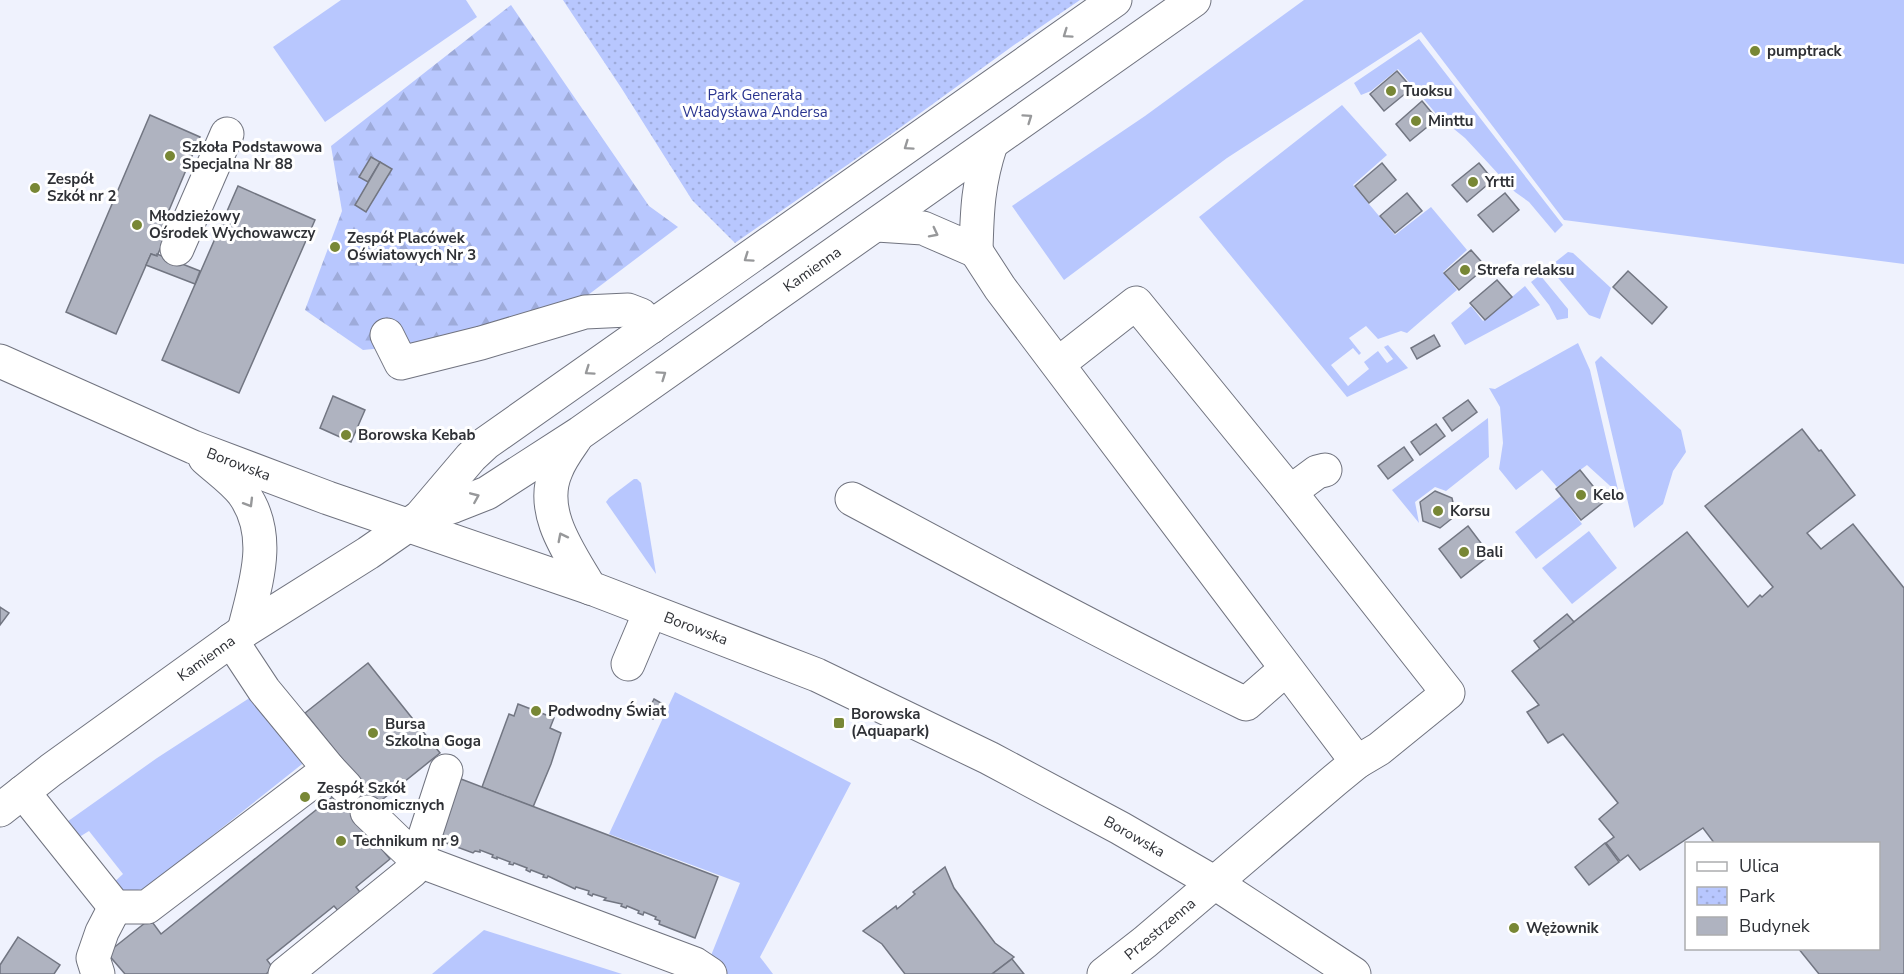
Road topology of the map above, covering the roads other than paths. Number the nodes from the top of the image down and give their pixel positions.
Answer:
1 (1115, 0) edge
2 (1194, 0) edge
3 (227, 134) dead end
4 (991, 144) junction
5 (877, 225) junction
6 (177, 249) dead end
7 (976, 251) junction
8 (651, 327) junction
9 (387, 335) dead end
10 (0, 361) edge
11 (1058, 364) junction
12 (580, 433) junction
13 (193, 447) junction
14 (1325, 470) dead end
15 (1290, 492) junction
16 (852, 499) dead end
17 (414, 521) junction
18 (590, 588) junction
19 (650, 612) junction
20 (237, 636) junction
21 (628, 664) dead end
22 (1286, 669) junction
23 (1357, 762) junction
24 (446, 771) dead end
25 (12, 801) edge
26 (367, 812) dead end
27 (417, 860) junction
28 (1215, 883) junction
29 (115, 907) junction
30 (98, 974) edge
31 (285, 974) edge
32 (710, 974) edge
33 (1104, 974) edge
34 (1354, 974) edge

1 -> 8 street, Kamienna
4 -> 2 street, Kamienna
3 - 6 street
4 - 5 street, Kamienna
4 - 7 street
5 -> 7 street
12 -> 5 street, Kamienna
7 - 11 street
8 - 9 street
8 -> 17 street, Kamienna
10 - 13 street, Borowska
11 - 15 street
11 - 22 street
17 -> 12 street, Kamienna
18 -> 12 street
13 - 17 street, Borowska
13 -> 20 street
14 - 15 street
15 - 23 street, Przestrzenna
16 - 22 street
17 - 18 street, Borowska
17 - 20 street, Kamienna
18 - 19 street, Borowska
19 - 21 street
19 - 28 street, Borowska
20 - 25 street, Kamienna
20 - 29 street
22 - 23 street
23 - 28 street, Przestrzenna
24 - 27 street
25 - 29 street
26 - 27 street
27 - 31 street
27 - 32 street
28 - 33 street, Przestrzenna
28 - 34 street, Borowska
29 - 30 street

